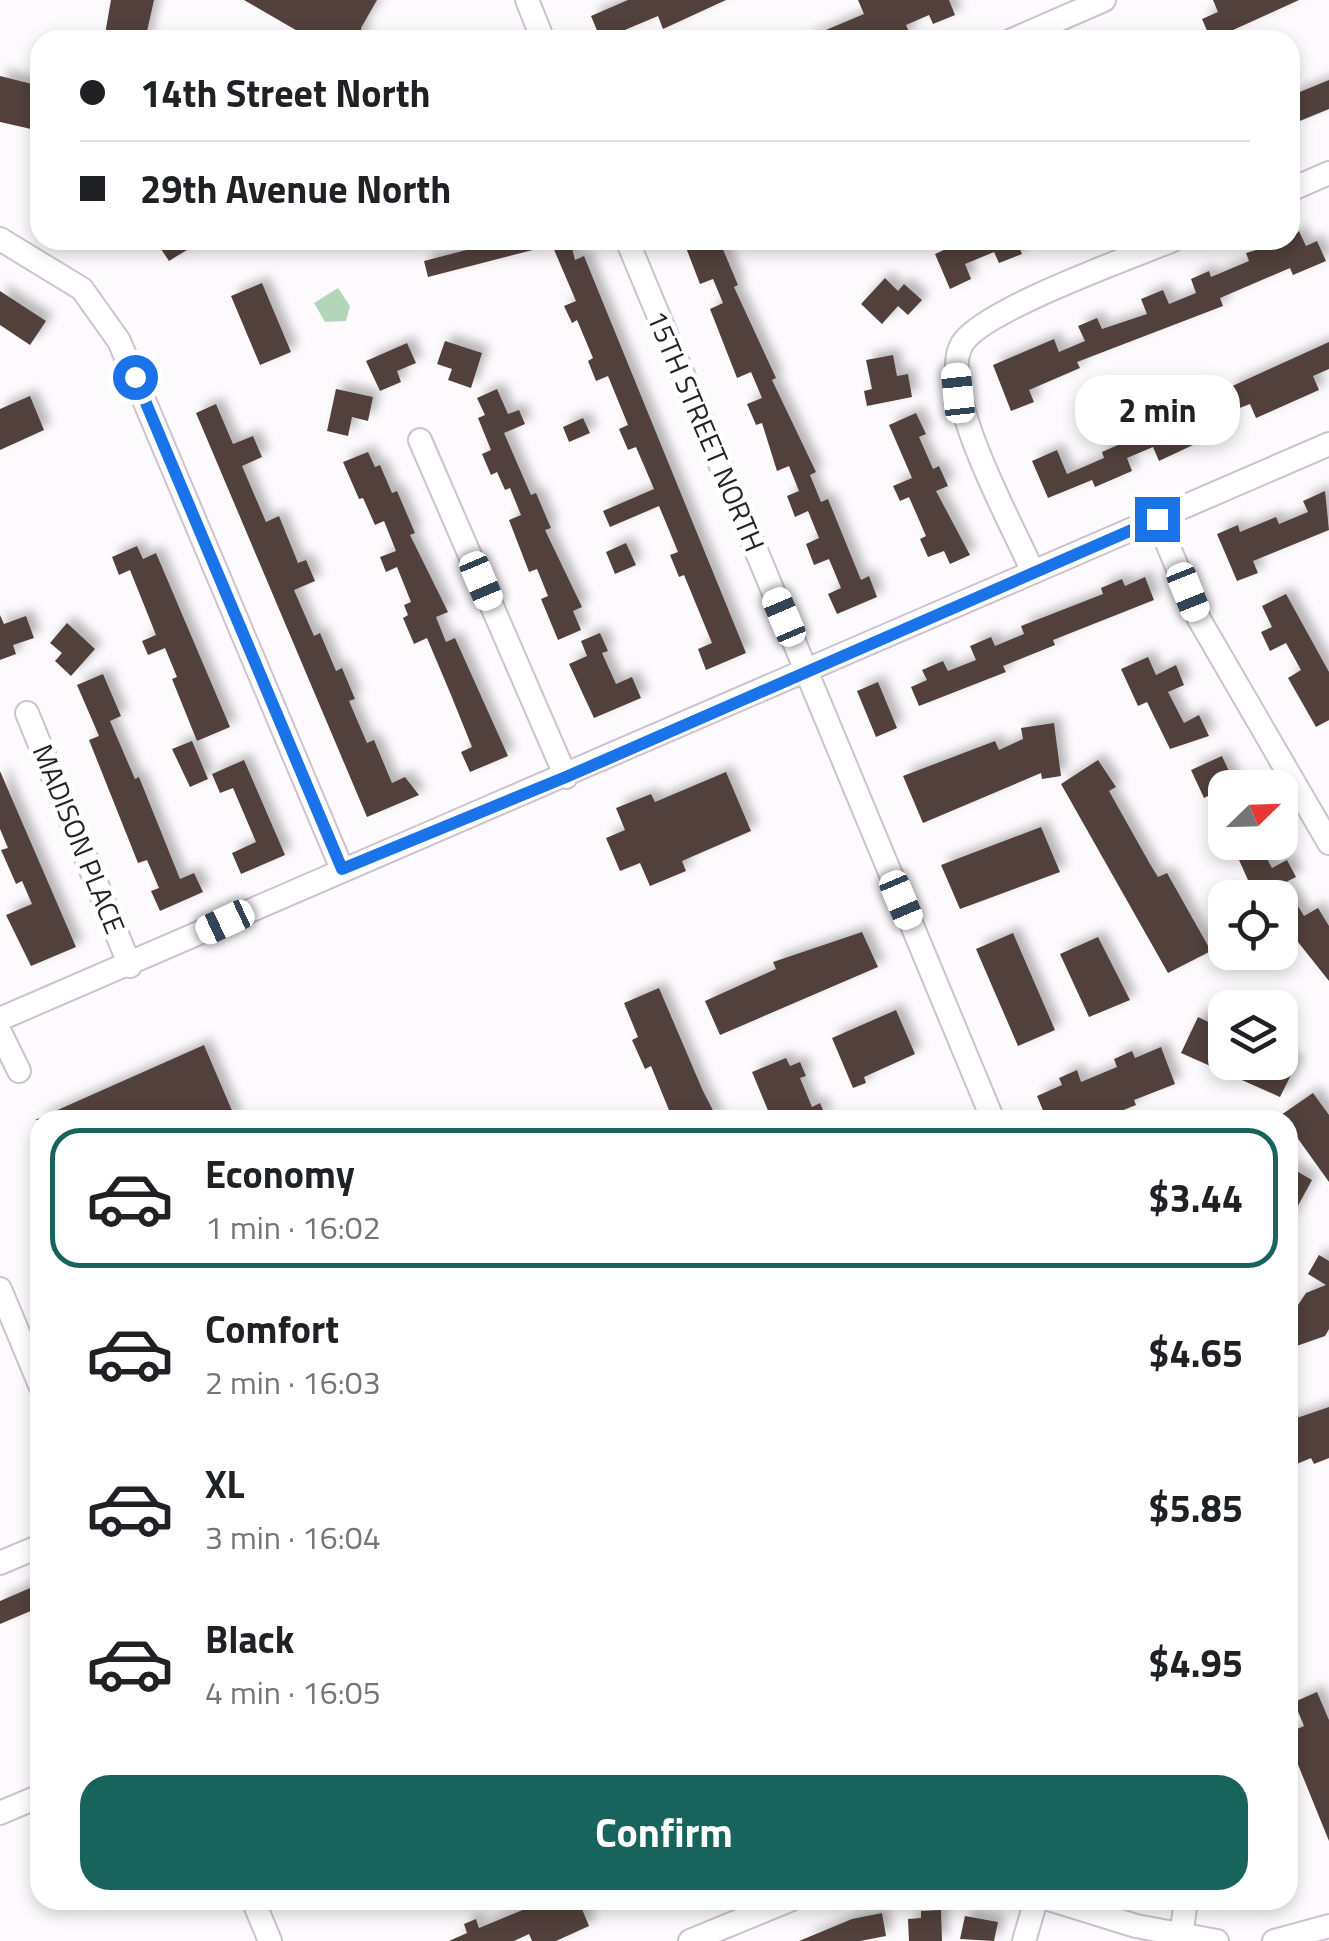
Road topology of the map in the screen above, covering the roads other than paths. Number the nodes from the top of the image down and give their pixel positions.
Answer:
1 (527, 0) edge
2 (1104, 0) edge
3 (539, 30) edge
4 (1035, 30) edge
5 (1329, 173) edge
6 (1300, 186) edge
7 (0, 239) edge
8 (630, 250) edge
9 (1149, 250) edge
10 (420, 440) dead end
11 (1329, 444) edge
12 (1157, 519) junction
13 (1033, 572) junction
14 (806, 670) junction
15 (27, 713) dead end
16 (566, 777) junction
17 (1329, 843) edge
18 (342, 869) junction
19 (130, 966) junction
20 (0, 1019) edge
21 (0, 1032) edge
22 (18, 1071) dead end
23 (989, 1110) edge
24 (0, 1291) edge
25 (30, 1362) edge
26 (30, 1550) edge
27 (0, 1563) edge
28 (30, 1800) edge
29 (0, 1813) edge
30 (257, 1910) edge
31 (766, 1910) edge
32 (1033, 1910) edge
33 (1087, 1910) edge
34 (1185, 1910) edge
35 (1329, 1926) edge
36 (1181, 1937) junction
37 (270, 1941) edge
38 (690, 1941) edge
39 (1024, 1941) edge
40 (1218, 1941) edge
41 (1274, 1941) edge

1 - 3 street
2 - 4 street
5 - 6 street
7 - 18 street
8 - 14 street, 15TH STREET NORTH
9 - 13 street
10 - 16 street
11 - 12 street
12 - 13 street
12 - 17 street
13 - 14 street
14 - 16 street
14 - 23 street, 15TH STREET NORTH
15 - 19 street, MADISON PLACE
16 - 18 street
18 - 19 street
19 - 20 street
21 - 22 street
24 - 25 street
26 - 27 street
28 - 29 street
30 - 37 street
31 - 38 street
32 - 39 street
33 - 36 street
34 - 36 street
35 - 41 street
36 - 40 street

